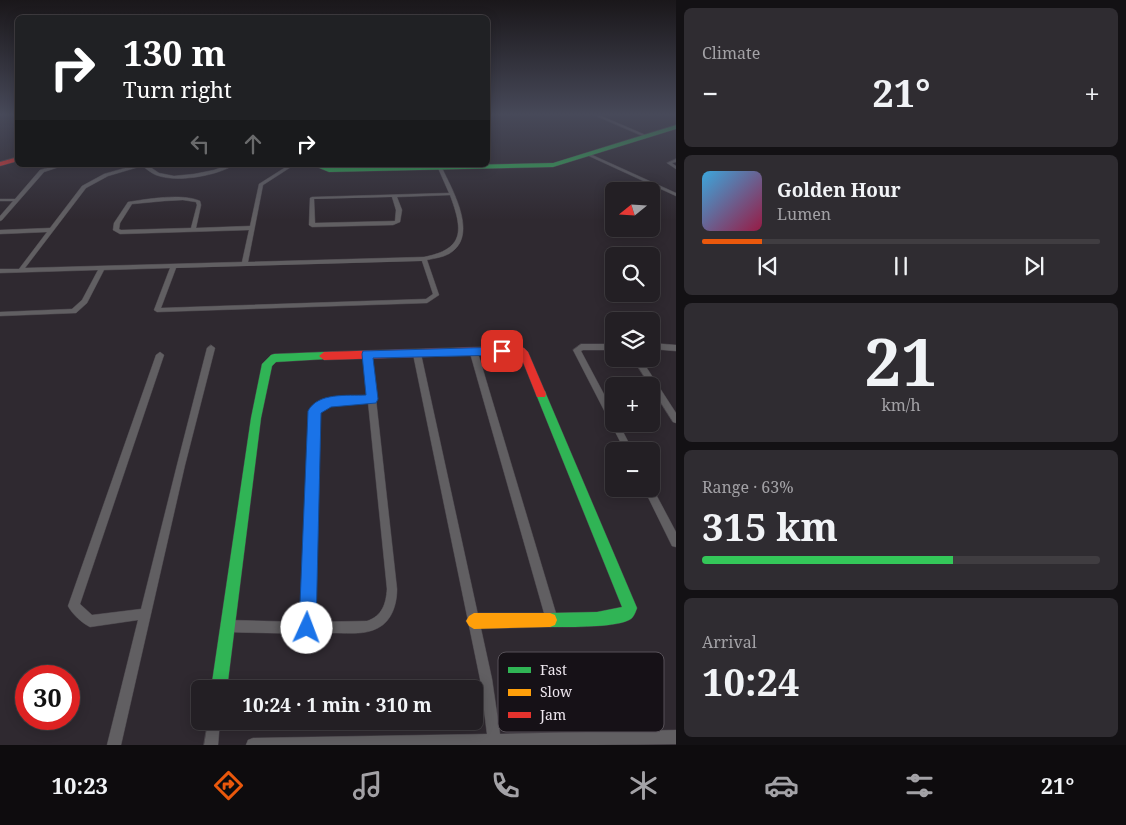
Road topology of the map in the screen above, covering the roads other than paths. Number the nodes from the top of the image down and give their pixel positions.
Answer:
1 (605, 150) edge
2 (590, 155) junction
3 (15, 160) edge
4 (676, 160) edge
5 (0, 164) edge
6 (55, 167) edge
7 (135, 167) edge
8 (145, 167) edge
9 (226, 167) edge
10 (289, 167) edge
11 (321, 167) edge
12 (477, 167) edge
13 (490, 167) edge
14 (440, 168) junction
15 (676, 168) edge
16 (451, 194) junction
17 (394, 195) junction
18 (676, 195) edge
19 (0, 200) edge
20 (16, 200) junction
21 (0, 219) edge
22 (252, 228) junction
23 (193, 229) junction
24 (52, 230) junction
25 (0, 232) edge
26 (424, 259) junction
27 (245, 264) junction
28 (174, 266) junction
29 (102, 268) junction
30 (0, 271) edge
31 (20, 271) junction
32 (0, 314) edge
33 (605, 347) edge
34 (660, 347) edge
35 (211, 348) dead end
36 (676, 348) edge
37 (474, 353) junction
38 (367, 354) junction
39 (417, 354) junction
40 (160, 355) dead end
41 (643, 367) edge
42 (372, 399) junction
43 (605, 405) edge
44 (676, 420) edge
45 (652, 497) edge
46 (676, 542) edge
47 (145, 614) junction
48 (474, 620) junction
49 (552, 620) junction
50 (228, 626) junction
51 (307, 628) junction
52 (220, 680) edge
53 (213, 730) edge
54 (676, 737) edge
55 (495, 742) junction
56 (406, 744) edge
57 (114, 745) edge
58 (211, 745) edge
59 (254, 745) edge

1 - 2 street
2 - 13 street
2 - 18 street
3 - 5 street
4 - 15 street
6 - 20 street
7 - 24 street
8 - 9 street
10 - 22 street
11 - 14 street
12 - 14 street
14 - 16 street
16 - 17 street
16 - 26 street
17 - 17 street
19 - 20 street
20 - 21 street
22 - 23 street
22 - 27 street
23 - 23 street
24 - 25 street
24 - 31 street
26 - 27 street
26 - 28 street
27 - 28 street
28 - 29 street
29 - 31 street
29 - 32 street
30 - 31 street
33 - 43 street
34 - 36 street
35 - 47 street
37 - 39 street
37 - 49 street
37 - 49 street
38 - 39 street
38 - 42 street
38 - 50 street
39 - 48 street
40 - 47 street
41 - 44 street
42 - 51 street
42 - 51 street
45 - 46 street
47 - 57 street
48 - 49 street
48 - 55 street
50 - 51 street
50 - 52 street
53 - 58 street
54 - 55 street
55 - 56 street
56 - 59 street

